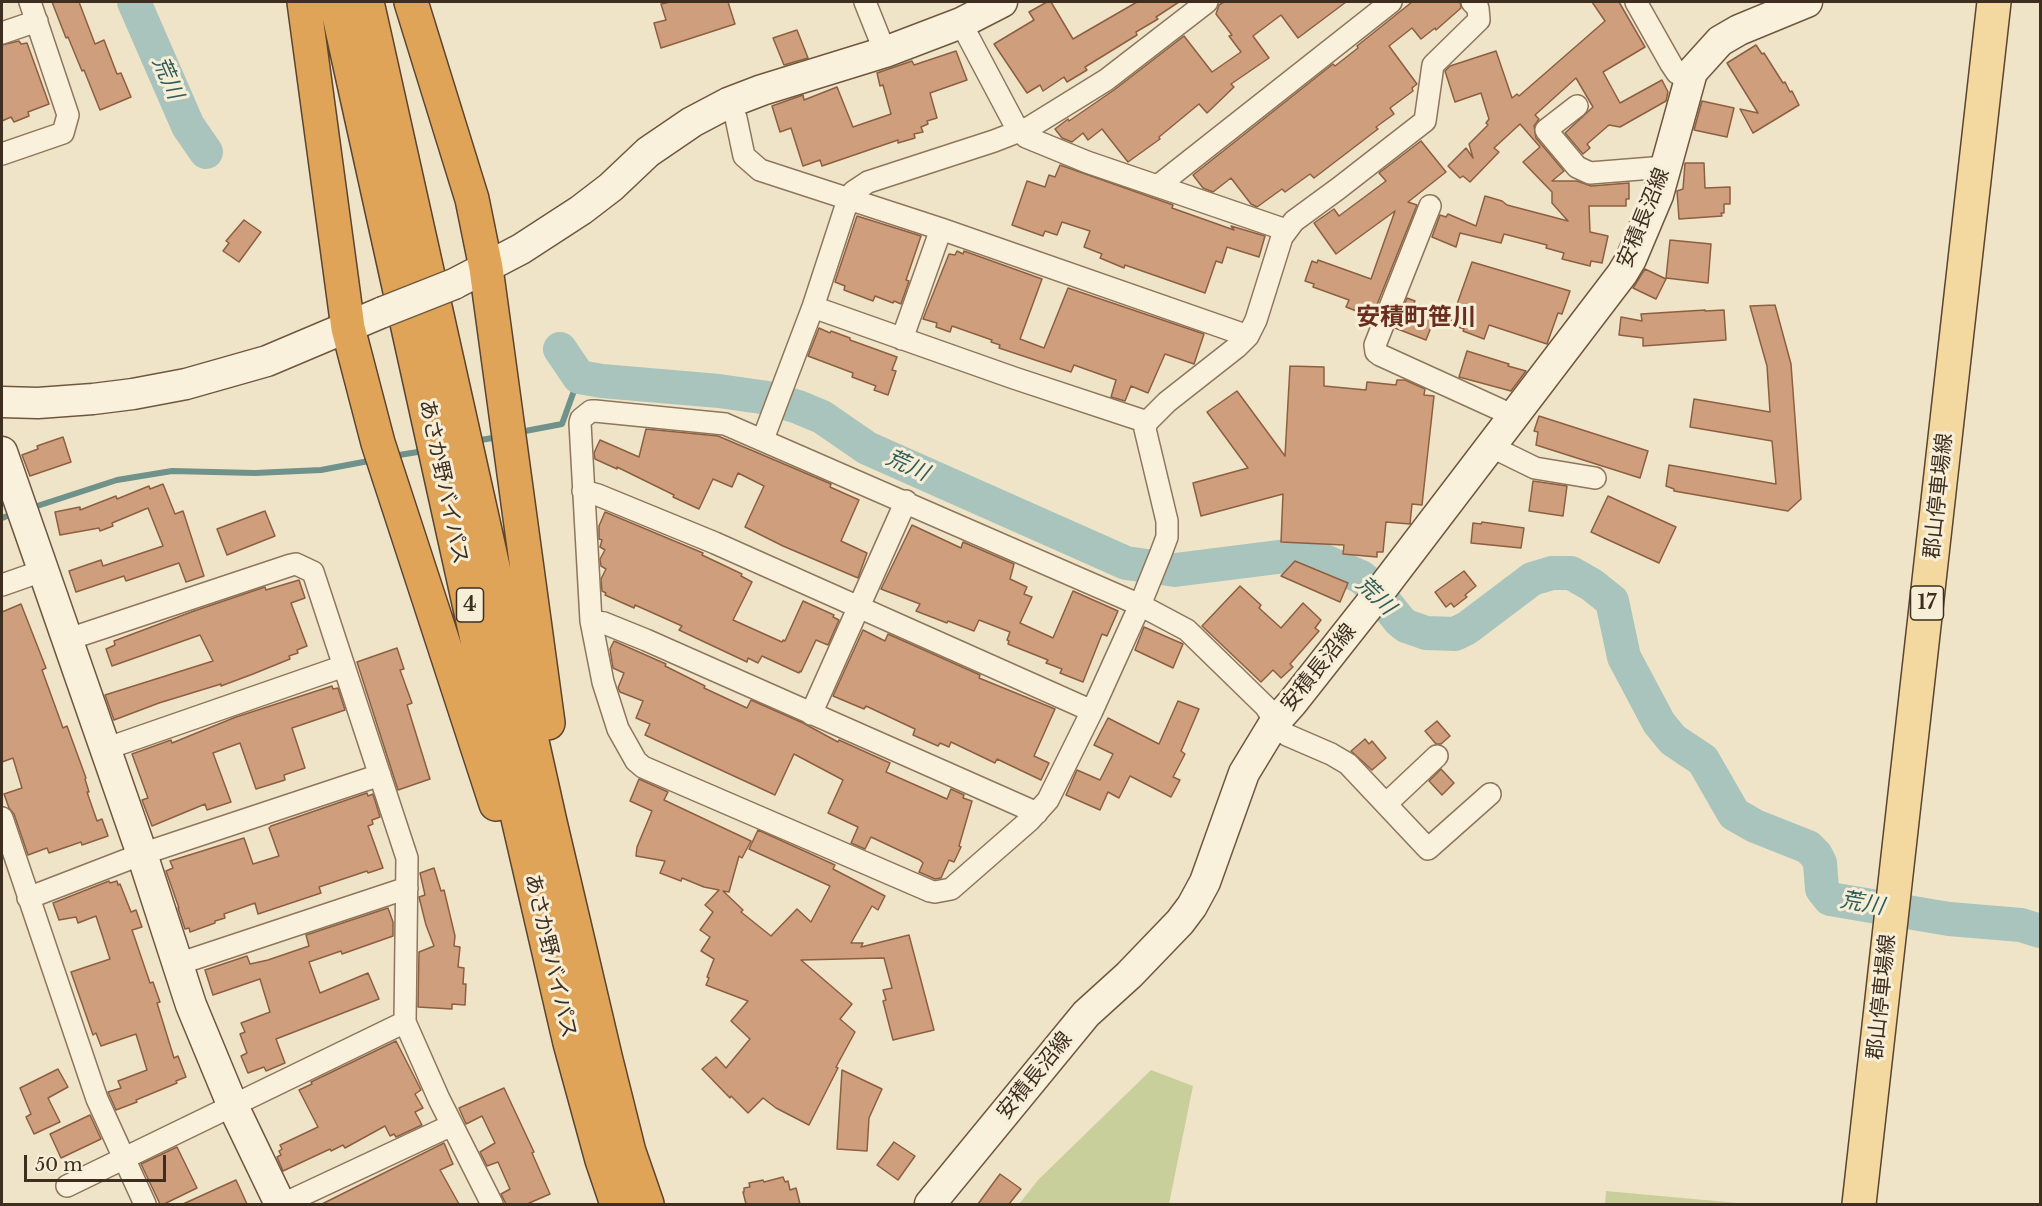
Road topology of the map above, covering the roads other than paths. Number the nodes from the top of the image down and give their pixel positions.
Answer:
1 (304, 2) edge
2 (336, 2) edge
3 (367, 2) edge
4 (411, 2) edge
5 (865, 2) edge
6 (1002, 2) edge
7 (1207, 2) edge
8 (1391, 2) edge
9 (1472, 2) edge
10 (1636, 2) edge
11 (1807, 2) edge
12 (1995, 2) edge
13 (2015, 2) edge
14 (34, 11) edge
15 (961, 23) junction
16 (2, 33) edge
17 (885, 52) junction
18 (1689, 80) junction
19 (728, 103) junction
20 (1577, 106) dead end
21 (1020, 131) junction
22 (2, 154) edge
23 (1665, 167) junction
24 (1159, 185) junction
25 (849, 198) junction
26 (1430, 206) dead end
27 (941, 229) junction
28 (1286, 230) junction
29 (486, 268) junction
30 (813, 307) junction
31 (348, 328) junction
32 (1248, 336) junction
33 (902, 339) junction
34 (2, 402) edge
35 (1514, 416) junction
36 (1147, 422) junction
37 (763, 440) junction
38 (1490, 446) junction
39 (2, 452) edge
40 (1595, 478) dead end
41 (583, 491) junction
42 (906, 501) junction
43 (42, 571) junction
44 (2, 585) edge
45 (859, 605) junction
46 (1140, 605) junction
47 (591, 621) junction
48 (66, 640) junction
49 (344, 666) junction
50 (1092, 711) junction
51 (811, 714) junction
52 (1275, 722) junction
53 (105, 749) junction
54 (1437, 756) dead end
55 (380, 775) junction
56 (1490, 794) dead end
57 (1386, 804) junction
58 (1037, 813) junction
59 (2, 819) edge
60 (142, 854) junction
61 (407, 888) junction
62 (28, 898) junction
63 (178, 964) junction
64 (556, 979) junction
65 (592, 1003) junction
66 (405, 1022) junction
67 (232, 1104) junction
68 (452, 1125) junction
69 (124, 1158) junction
70 (68, 1186) dead end
71 (145, 1204) edge
72 (281, 1204) edge
73 (492, 1204) edge
74 (617, 1204) edge
75 (647, 1204) edge
76 (930, 1204) edge
77 (1859, 1204) edge
78 (1880, 1204) edge

1 - 31 highway
2 - 64 highway, あさか野バイパス / 4
3 - 65 highway, あさか野バイパス / 4
4 - 29 highway
5 - 17 street
6 - 15 street
7 - 21 street
8 - 24 street
9 - 28 street
10 - 18 street
11 - 18 street, 安積長沼線
12 - 77 main road, 郡山停車場線 / 17
13 - 78 main road, 郡山停車場線 / 17
14 - 16 street
14 - 22 street
15 - 17 street
15 - 21 street
17 - 19 street
18 - 23 street, 安積長沼線
19 - 25 street
19 - 29 street
20 - 23 street
21 - 24 street
21 - 25 street
23 - 35 street, 安積長沼線
24 - 28 street
25 - 27 street
25 - 30 street
26 - 35 street
27 - 32 street
27 - 33 street
28 - 32 street
29 - 31 street, bridge
29 - 65 highway
30 - 33 street
30 - 37 street
31 - 34 street
31 - 64 highway
32 - 36 street
33 - 36 street
35 - 38 street, 安積長沼線
36 - 46 street
37 - 41 street
37 - 42 street
38 - 40 street
38 - 52 street, 安積長沼線
39 - 43 street
41 - 45 street
41 - 47 street
42 - 45 street
42 - 46 street
43 - 44 street
43 - 48 street
45 - 50 street
45 - 51 street
46 - 50 street
46 - 52 street
47 - 51 street
47 - 58 street
48 - 49 street
48 - 53 street
49 - 53 street
49 - 55 street
50 - 58 street
51 - 58 street
52 - 57 street
52 - 76 street, 安積長沼線
53 - 60 street
54 - 57 street
55 - 60 street
55 - 61 street
56 - 57 street
59 - 62 street
60 - 62 street
60 - 63 street
61 - 63 street
61 - 66 street
62 - 69 street
63 - 67 street
64 - 74 highway, あさか野バイパス / 4
65 - 75 highway, あさか野バイパス / 4
66 - 67 street
66 - 68 street
67 - 69 street
67 - 72 street
68 - 72 street
68 - 73 street
69 - 70 street
69 - 71 street

